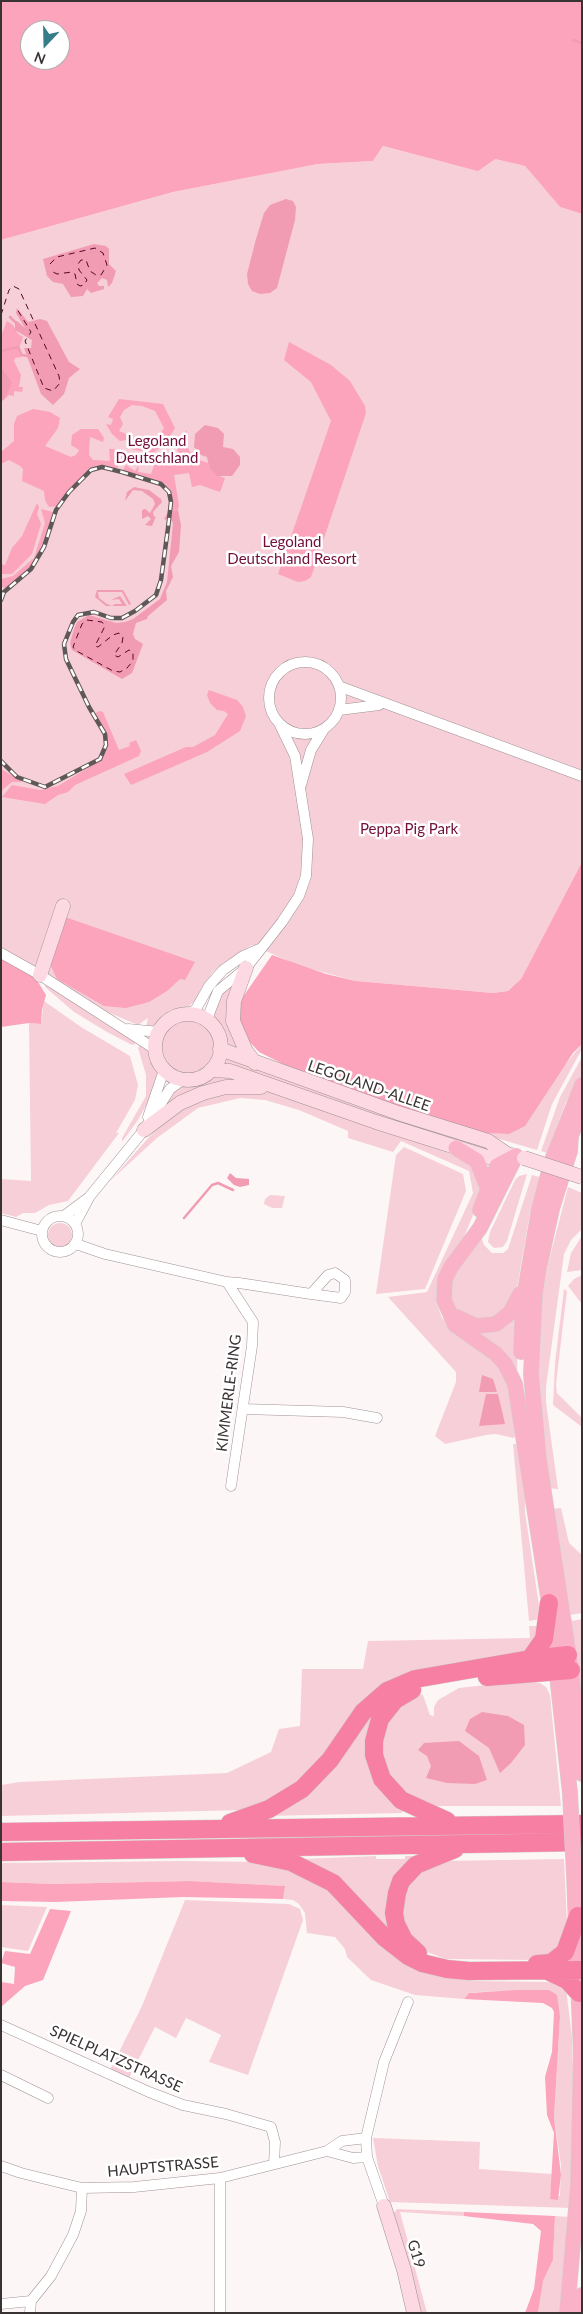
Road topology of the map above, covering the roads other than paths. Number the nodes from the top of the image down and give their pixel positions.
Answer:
1 (341, 687) junction
2 (388, 706) junction
3 (339, 710) junction
4 (280, 725) junction
5 (324, 729) junction
6 (582, 776) edge
7 (300, 790) junction
8 (64, 906) dead end
9 (262, 948) junction
10 (1, 953) edge
11 (246, 968) junction
12 (40, 975) junction
13 (189, 1014) junction
14 (209, 1022) junction
15 (123, 1029) junction
16 (159, 1032) junction
17 (155, 1049) junction
18 (220, 1049) junction
19 (255, 1063) junction
20 (164, 1070) junction
21 (211, 1070) junction
22 (182, 1080) junction
23 (582, 1085) edge
24 (290, 1090) junction
25 (582, 1107) edge
26 (582, 1128) edge
27 (144, 1130) junction
28 (456, 1148) junction
29 (570, 1151) junction
30 (516, 1156) junction
31 (582, 1177) edge
32 (488, 1189) junction
33 (90, 1196) junction
34 (64, 1216) junction
35 (1, 1220) edge
36 (75, 1224) junction
37 (42, 1231) junction
38 (471, 1238) junction
39 (76, 1244) junction
40 (527, 1272) junction
41 (228, 1282) junction
42 (311, 1294) dead end
43 (446, 1308) junction
44 (242, 1409) junction
45 (521, 1417) junction
46 (377, 1418) dead end
47 (232, 1486) dead end
48 (549, 1603) junction
49 (530, 1659) junction
50 (563, 1663) junction
51 (582, 1774) edge
52 (582, 1824) edge
53 (457, 1825) junction
54 (213, 1829) junction
55 (1, 1832) edge
56 (582, 1842) edge
57 (469, 1844) junction
58 (223, 1848) junction
59 (1, 1852) edge
60 (578, 1916) junction
61 (548, 1970) junction
62 (580, 1970) edge
63 (579, 1993) junction
64 (408, 2002) dead end
65 (1, 2025) edge
66 (1, 2075) edge
67 (48, 2098) dead end
68 (366, 2138) junction
69 (327, 2151) junction
70 (368, 2157) junction
71 (274, 2164) junction
72 (1, 2166) edge
73 (220, 2178) junction
74 (82, 2188) junction
75 (384, 2206) joint
76 (582, 2295) edge
77 (31, 2301) junction
78 (1, 2304) edge
79 (30, 2313) edge
80 (220, 2313) edge
81 (414, 2313) edge
82 (567, 2313) edge
83 (580, 2313) edge

1 - 2 street
1 - 3 street
1 - 4 street
2 - 3 street
2 - 6 street
3 - 5 street
4 - 5 street
4 - 7 street
5 - 7 street
7 - 9 street
8 - 12 street
9 - 11 street
9 - 13 street
10 - 12 street
11 - 14 street
11 - 19 street
12 - 15 street
13 - 14 street
13 - 16 street
14 - 18 street
15 - 16 street
15 - 17 street
16 - 17 street
17 - 20 street
18 - 19 street, LEGOLAND-ALLEE
18 - 21 street
19 - 30 street, LEGOLAND-ALLEE
20 - 22 street
20 - 27 street
21 - 22 street, LEGOLAND-ALLEE
21 - 24 street, LEGOLAND-ALLEE
22 - 27 street
23 - 40 main road
24 - 27 street
24 - 28 street, LEGOLAND-ALLEE
25 - 29 main road
26 - 29 main road
27 - 33 street
28 - 30 street, LEGOLAND-ALLEE
28 - 32 main road
29 - 50 main road
30 - 31 street, bridge
30 - 32 main road
30 - 38 main road
32 - 38 main road
33 - 34 street
33 - 36 street
34 - 36 street
34 - 37 street
35 - 37 street
36 - 39 street
37 - 39 street
38 - 43 main road
39 - 41 street
40 - 43 main road
40 - 45 main road
41 - 42 street
41 - 44 street, KIMMERLE-RING
43 - 45 main road
44 - 46 street
44 - 47 street, KIMMERLE-RING
45 - 48 main road
48 - 49 highway
48 - 50 main road
49 - 50 highway
49 - 54 highway
50 - 51 main road
50 - 53 highway
50 - 60 main road, bridge
52 - 53 highway
53 - 54 highway
54 - 55 highway
56 - 57 highway
57 - 58 highway
57 - 60 highway
58 - 59 highway
58 - 61 highway
60 - 62 main road
61 - 62 highway
61 - 63 highway
62 - 63 main road
63 - 82 main road
64 - 68 street
65 - 71 street, SPIELPLATZSTRASSE
66 - 67 street
68 - 69 street, HAUPTSTRASSE
68 - 70 street
69 - 70 street, HAUPTSTRASSE
69 - 71 street, HAUPTSTRASSE
70 - 75 street
71 - 73 street, HAUPTSTRASSE
72 - 74 street, HAUPTSTRASSE
73 - 74 street, HAUPTSTRASSE
73 - 80 street
74 - 77 street
75 - 81 street, G19
76 - 83 main road
77 - 78 street
77 - 79 street

